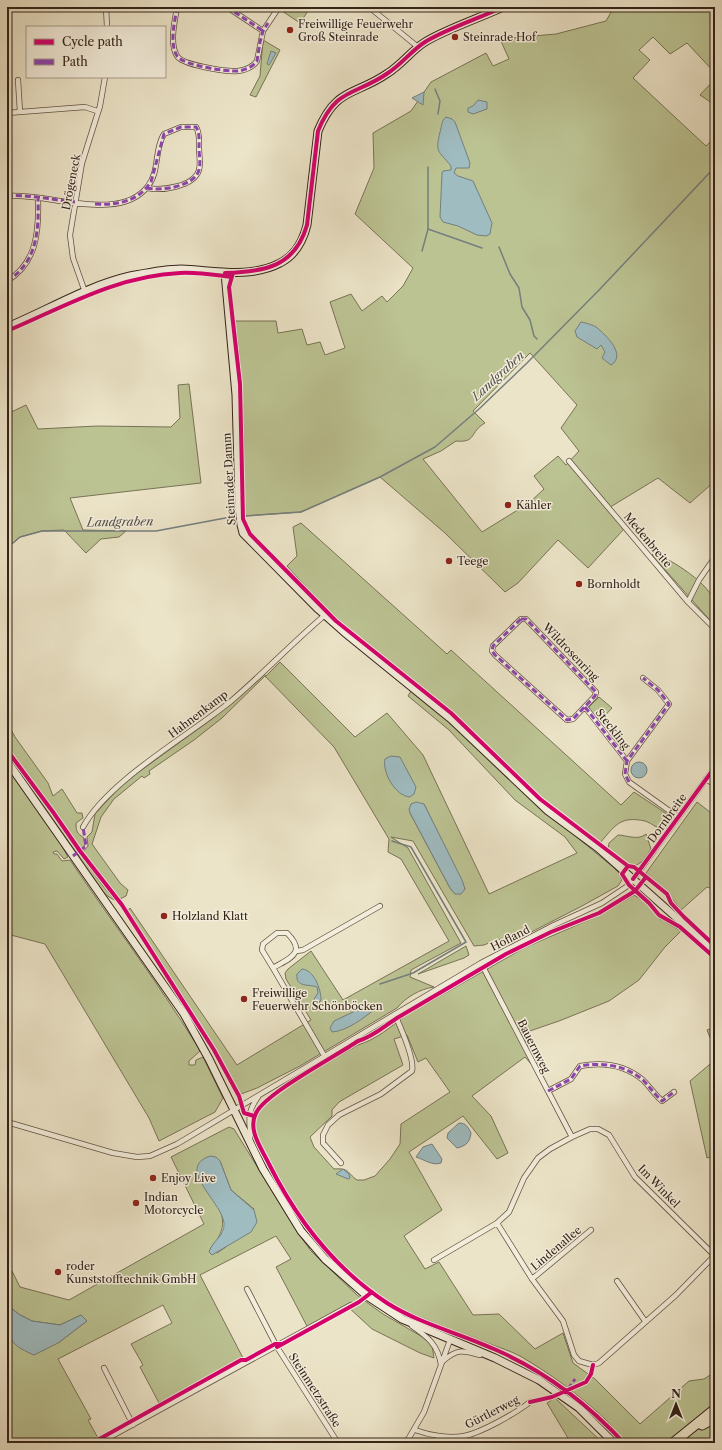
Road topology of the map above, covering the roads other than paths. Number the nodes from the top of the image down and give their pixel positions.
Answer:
1 (106, 7) edge
2 (177, 7) edge
3 (227, 7) edge
4 (279, 7) edge
5 (369, 7) edge
6 (503, 7) edge
7 (107, 26) edge
8 (263, 31) junction
9 (418, 47) junction
10 (105, 78) edge
11 (18, 80) dead end
12 (97, 111) junction
13 (20, 112) junction
14 (7, 113) edge
15 (147, 188) junction
16 (7, 196) edge
17 (38, 199) junction
18 (75, 202) junction
19 (225, 273) junction
20 (7, 281) edge
21 (85, 292) junction
22 (7, 327) edge
23 (570, 461) dead end
24 (715, 557) edge
25 (688, 602) junction
26 (325, 615) junction
27 (715, 629) edge
28 (643, 678) dead end
29 (585, 707) junction
30 (7, 761) edge
31 (627, 762) junction
32 (715, 767) edge
33 (706, 779) junction
34 (715, 785) edge
35 (678, 817) junction
36 (83, 827) dead end
37 (633, 879) junction
38 (380, 906) dead end
39 (297, 951) junction
40 (715, 952) edge
41 (481, 963) junction
42 (273, 968) junction
43 (395, 1015) junction
44 (325, 1057) junction
45 (548, 1091) junction
46 (674, 1092) dead end
47 (259, 1095) junction
48 (234, 1110) junction
49 (7, 1122) edge
50 (572, 1136) junction
51 (250, 1141) junction
52 (341, 1162) dead end
53 (497, 1223) junction
54 (591, 1230) dead end
55 (714, 1256) edge
56 (434, 1260) dead end
57 (715, 1266) edge
58 (532, 1279) junction
59 (617, 1281) dead end
60 (247, 1290) dead end
61 (351, 1305) dead end
62 (402, 1319) junction
63 (645, 1321) junction
64 (450, 1340) junction
65 (276, 1347) junction
66 (495, 1358) junction
67 (442, 1364) junction
68 (104, 1368) dead end
69 (530, 1402) dead end
70 (715, 1410) edge
71 (715, 1418) edge
72 (133, 1425) junction
73 (415, 1430) junction
74 (99, 1443) edge
75 (338, 1443) edge
76 (406, 1443) edge
77 (614, 1443) edge
78 (673, 1443) edge
79 (682, 1443) edge

1 - 7 street
2 - 8 street
3 - 8 street
4 - 8 street
5 - 9 street
6 - 9 main road
9 - 19 main road
10 - 12 street, Drögeneck
11 - 13 street
12 - 13 street
12 - 18 street, Drögeneck
13 - 14 street
15 - 15 street
15 - 18 street
16 - 17 street
17 - 18 street
17 - 20 street
18 - 21 street, Drögeneck
19 - 21 main road
19 - 26 main road, Steinrader Damm
21 - 22 main road
23 - 25 street, Medenbreite
24 - 25 street
25 - 27 street, Medenbreite
26 - 36 street, Hahnenkamp
26 - 37 main road, Steinrader Damm
28 - 31 street
29 - 29 street, Wildrosenring
29 - 31 street, Steckling
30 - 48 main road
31 - 35 street
32 - 33 street, Dornbreite
33 - 34 street
33 - 35 street, Dornbreite
35 - 37 street, Dornbreite
37 - 40 main road, Steinrader Damm
37 - 41 street, Hofland
38 - 39 street
39 - 42 street
39 - 42 street
41 - 43 street, Hofland
41 - 45 street, Bauernweg
42 - 44 street
43 - 44 street, Hofland
43 - 52 street
44 - 47 street, Hofland
45 - 46 street
45 - 50 street, Bauernweg
47 - 48 street, Hofland
47 - 51 street
48 - 49 street, Hofland
48 - 51 main road
50 - 53 street, Im Winkel
50 - 55 street, Im Winkel
51 - 62 main road
53 - 56 street, Im Winkel
53 - 58 street, Lindenallee
54 - 58 street, Lindenallee
55 - 57 street
55 - 63 street
58 - 63 street, Lindenallee
59 - 63 street
60 - 65 street, Steinmetzstraße
61 - 65 street
62 - 64 main road
62 - 67 street
64 - 66 main road
64 - 67 street
65 - 72 street
65 - 75 street, Steinmetzstraße
66 - 67 street
66 - 77 main road
67 - 73 street
68 - 72 street
69 - 73 street, Gürtlerweg
70 - 78 highway
71 - 79 highway
72 - 74 street
73 - 76 street

